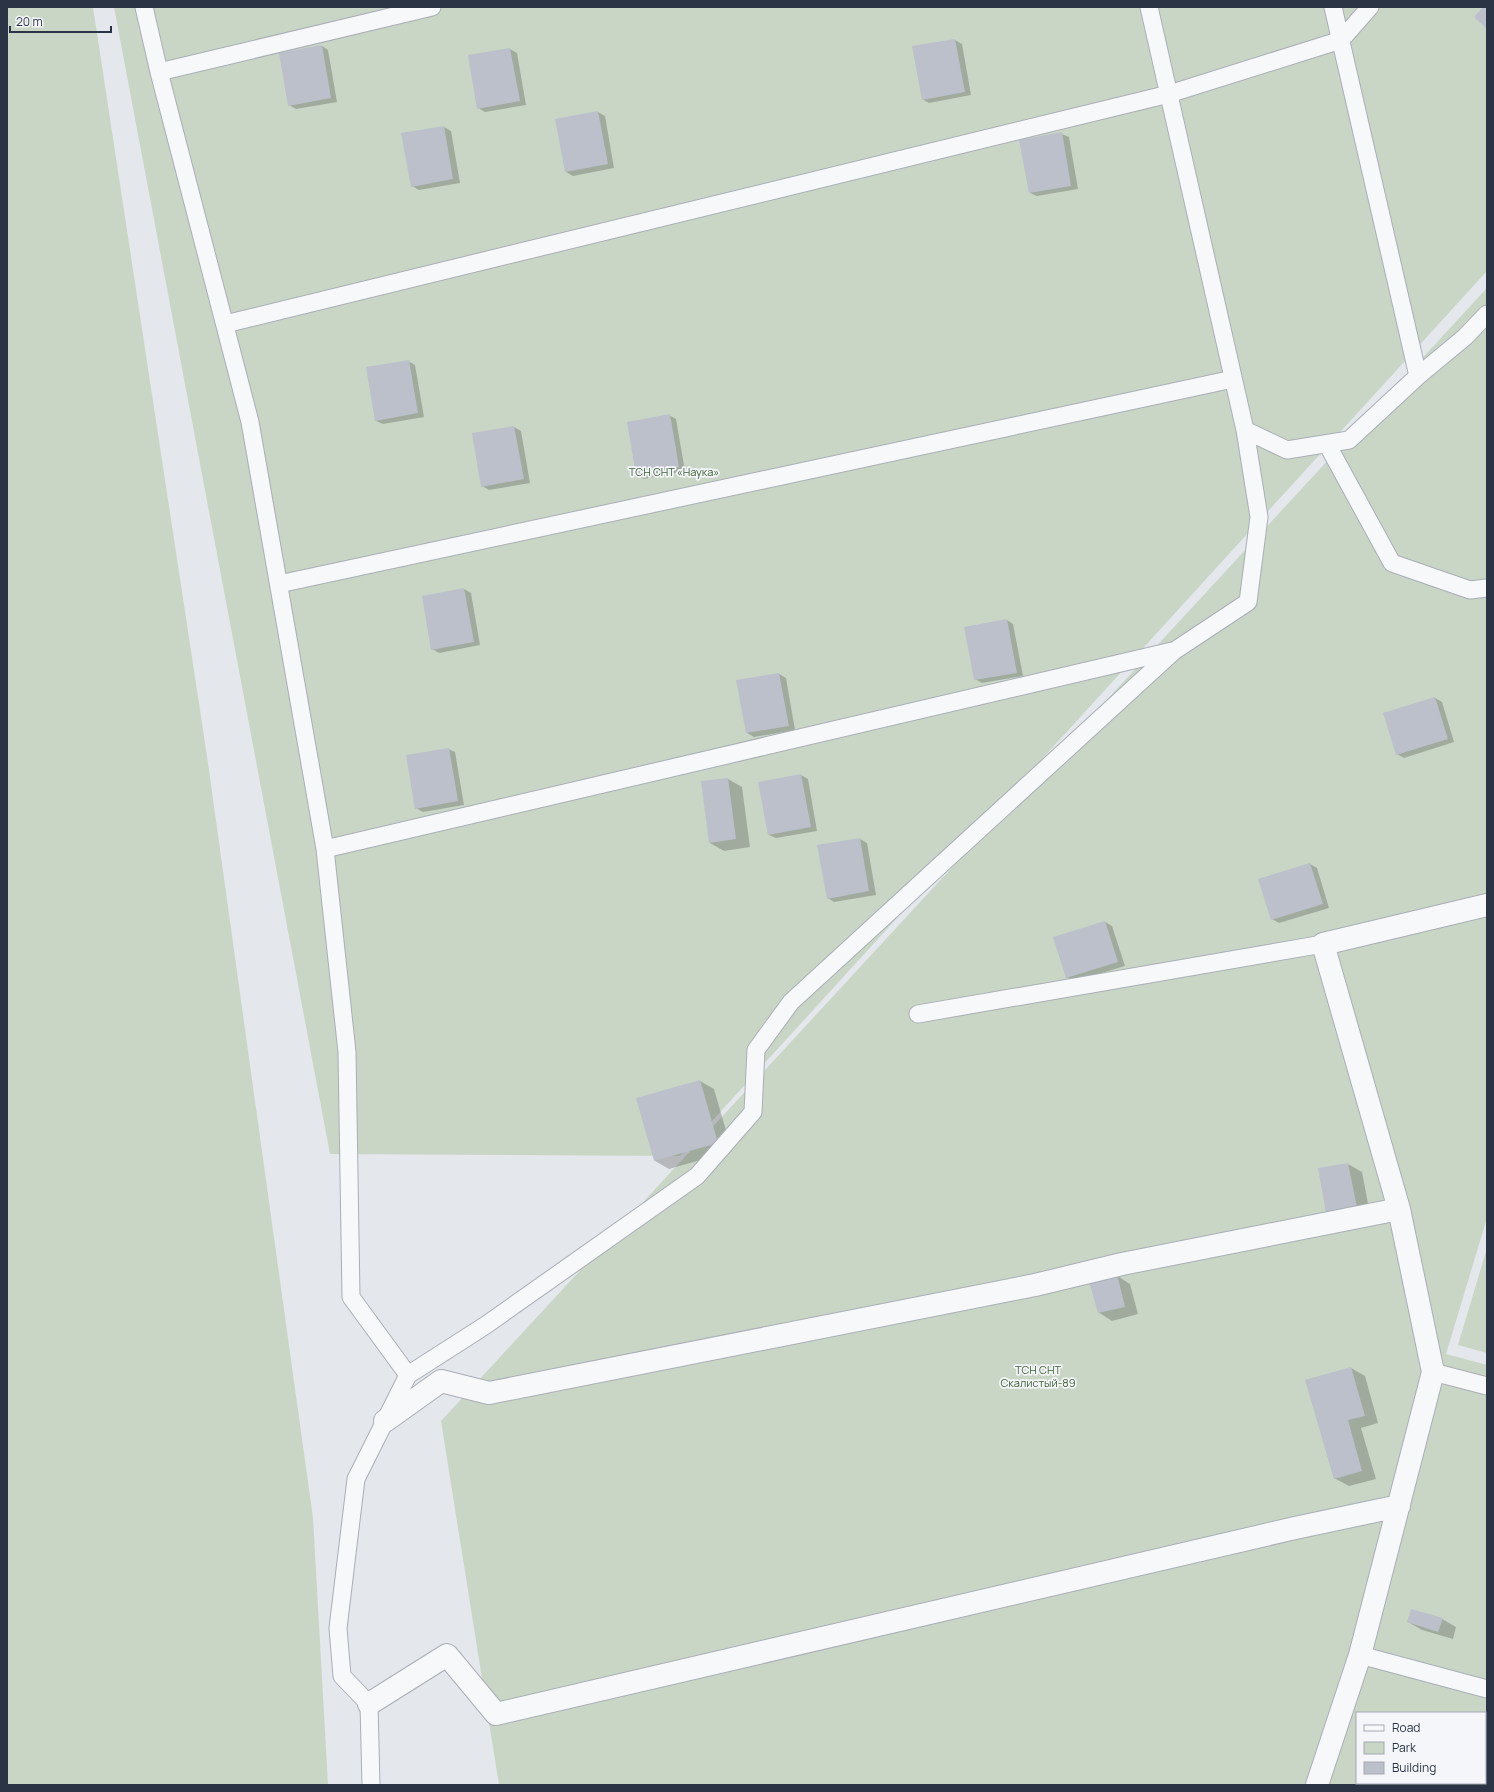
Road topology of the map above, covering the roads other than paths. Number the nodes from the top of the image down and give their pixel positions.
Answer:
1 (144, 7) edge
2 (432, 7) edge
3 (1149, 7) edge
4 (1333, 7) edge
5 (1370, 7) edge
6 (1341, 40) junction
7 (159, 72) junction
8 (1169, 94) junction
9 (1487, 314) edge
10 (225, 324) junction
11 (1418, 376) junction
12 (1233, 379) junction
13 (1245, 430) junction
14 (1327, 444) junction
15 (279, 584) junction
16 (1487, 588) edge
17 (1174, 651) junction
18 (326, 848) junction
19 (1487, 906) edge
20 (1323, 944) junction
21 (918, 1014) dead end
22 (1399, 1209) junction
23 (1433, 1372) junction
24 (408, 1375) junction
25 (1487, 1386) edge
26 (385, 1422) junction
27 (1399, 1506) junction
28 (1360, 1655) junction
29 (1487, 1689) edge
30 (369, 1704) junction
31 (371, 1785) edge
32 (1317, 1785) edge

1 - 7 lane
2 - 7 lane
3 - 8 lane
4 - 6 lane
5 - 6 lane
6 - 8 lane
6 - 11 lane
7 - 10 lane
8 - 10 lane
8 - 12 lane
9 - 11 lane
10 - 15 lane
11 - 14 lane
12 - 13 lane
12 - 15 lane
13 - 14 lane
13 - 17 lane
14 - 16 lane
15 - 18 lane
17 - 18 lane
17 - 24 lane
18 - 24 lane
19 - 20 street
20 - 21 lane
20 - 22 street
22 - 23 street
22 - 26 street
23 - 25 lane
23 - 27 street
24 - 26 lane
26 - 30 lane
27 - 28 street
27 - 30 street
28 - 29 lane
28 - 32 street
30 - 31 lane

